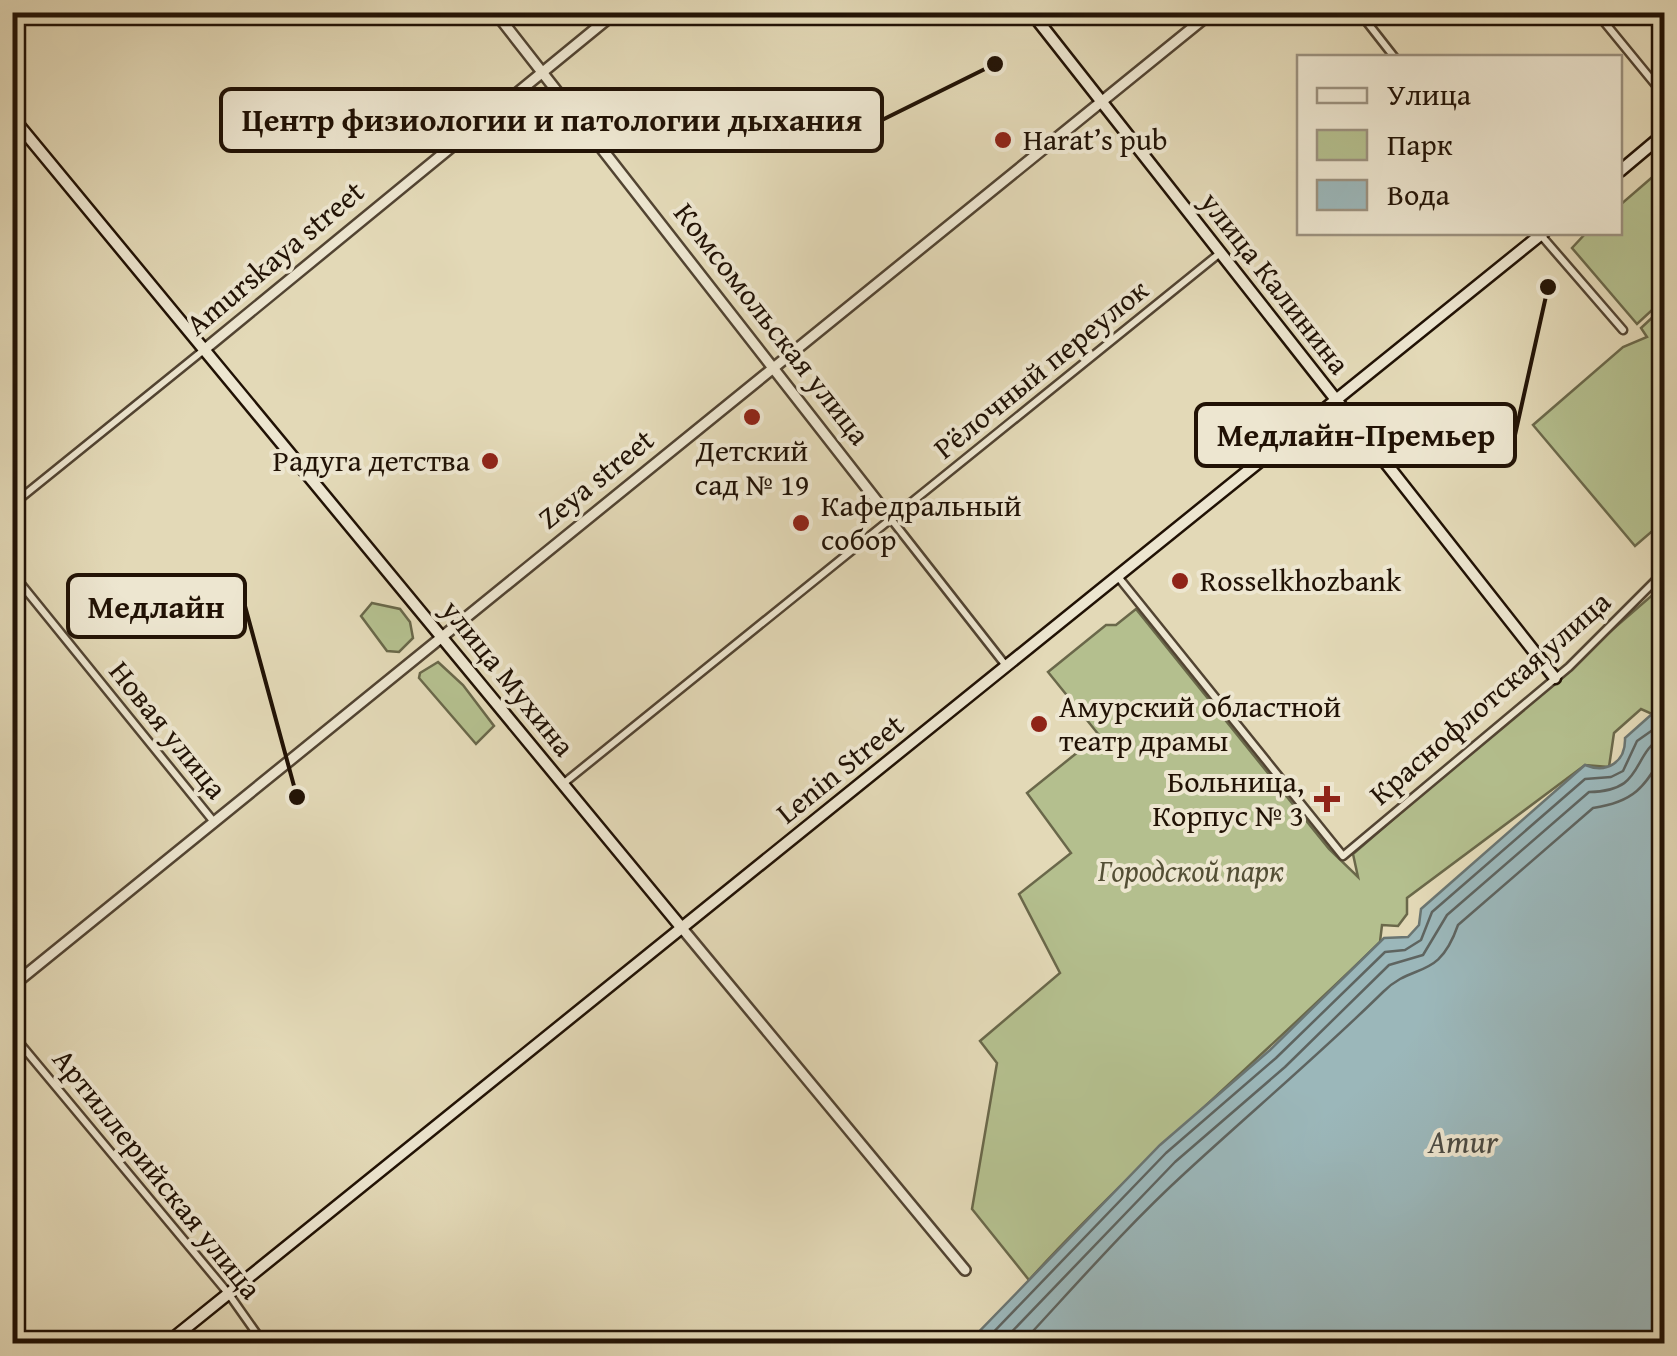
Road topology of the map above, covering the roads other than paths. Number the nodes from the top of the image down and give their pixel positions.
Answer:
1 (495, 12) edge
2 (616, 12) edge
3 (1030, 12) edge
4 (1212, 12) edge
5 (1358, 12) edge
6 (1596, 12) edge
7 (1393, 55) edge
8 (543, 71) junction
9 (1664, 95) edge
10 (1100, 101) junction
11 (12, 117) edge
12 (1664, 134) edge
13 (1622, 169) edge
14 (1539, 235) edge
15 (1543, 235) edge
16 (1220, 253) junction
17 (1623, 330) dead end
18 (205, 349) junction
19 (774, 367) junction
20 (1334, 400) junction
21 (12, 505) edge
22 (891, 519) junction
23 (1664, 572) edge
24 (12, 573) edge
25 (1119, 578) junction
26 (442, 637) junction
27 (1008, 667) junction
28 (1555, 678) junction
29 (563, 784) junction
30 (214, 822) junction
31 (681, 928) junction
32 (12, 986) edge
33 (12, 1034) edge
34 (965, 1270) dead end
35 (228, 1294) junction
36 (166, 1344) edge
37 (264, 1344) edge

1 - 8 street, Комсомольская улица
2 - 8 street, Amurskaya street
3 - 10 main road, улица Калинина
4 - 10 street, Zeya street
5 - 7 street
6 - 9 street
8 - 18 street, Amurskaya street
8 - 19 street, Комсомольская улица
10 - 16 main road, улица Калинина
10 - 19 street, Zeya street
11 - 18 main road, улица Мухина
12 - 13 main road
14 - 20 main road, Lenin Street
15 - 17 street
16 - 20 main road, улица Калинина
16 - 22 street, Рёлочный переулок
18 - 21 street, Amurskaya street
18 - 26 main road, улица Мухина
19 - 22 street, Комсомольская улица
19 - 26 street, Zeya street
20 - 25 main road, Lenin Street
20 - 28 main road, улица Калинина
22 - 27 street, Комсомольская улица
22 - 29 street, Рёлочный переулок
23 - 28 street, Краснофлотская улица
24 - 30 street, Новая улица
25 - 27 main road, Lenin Street
25 - 28 street, Краснофлотская улица
26 - 29 main road, улица Мухина
26 - 30 street, Zeya street
27 - 31 main road, Lenin Street
29 - 31 main road, улица Мухина
30 - 32 street, Zeya street
31 - 34 street, улица Мухина
31 - 35 main road, Lenin Street
33 - 35 street, Артиллерийская улица
35 - 36 main road, Lenin Street
35 - 37 street, Артиллерийская улица

